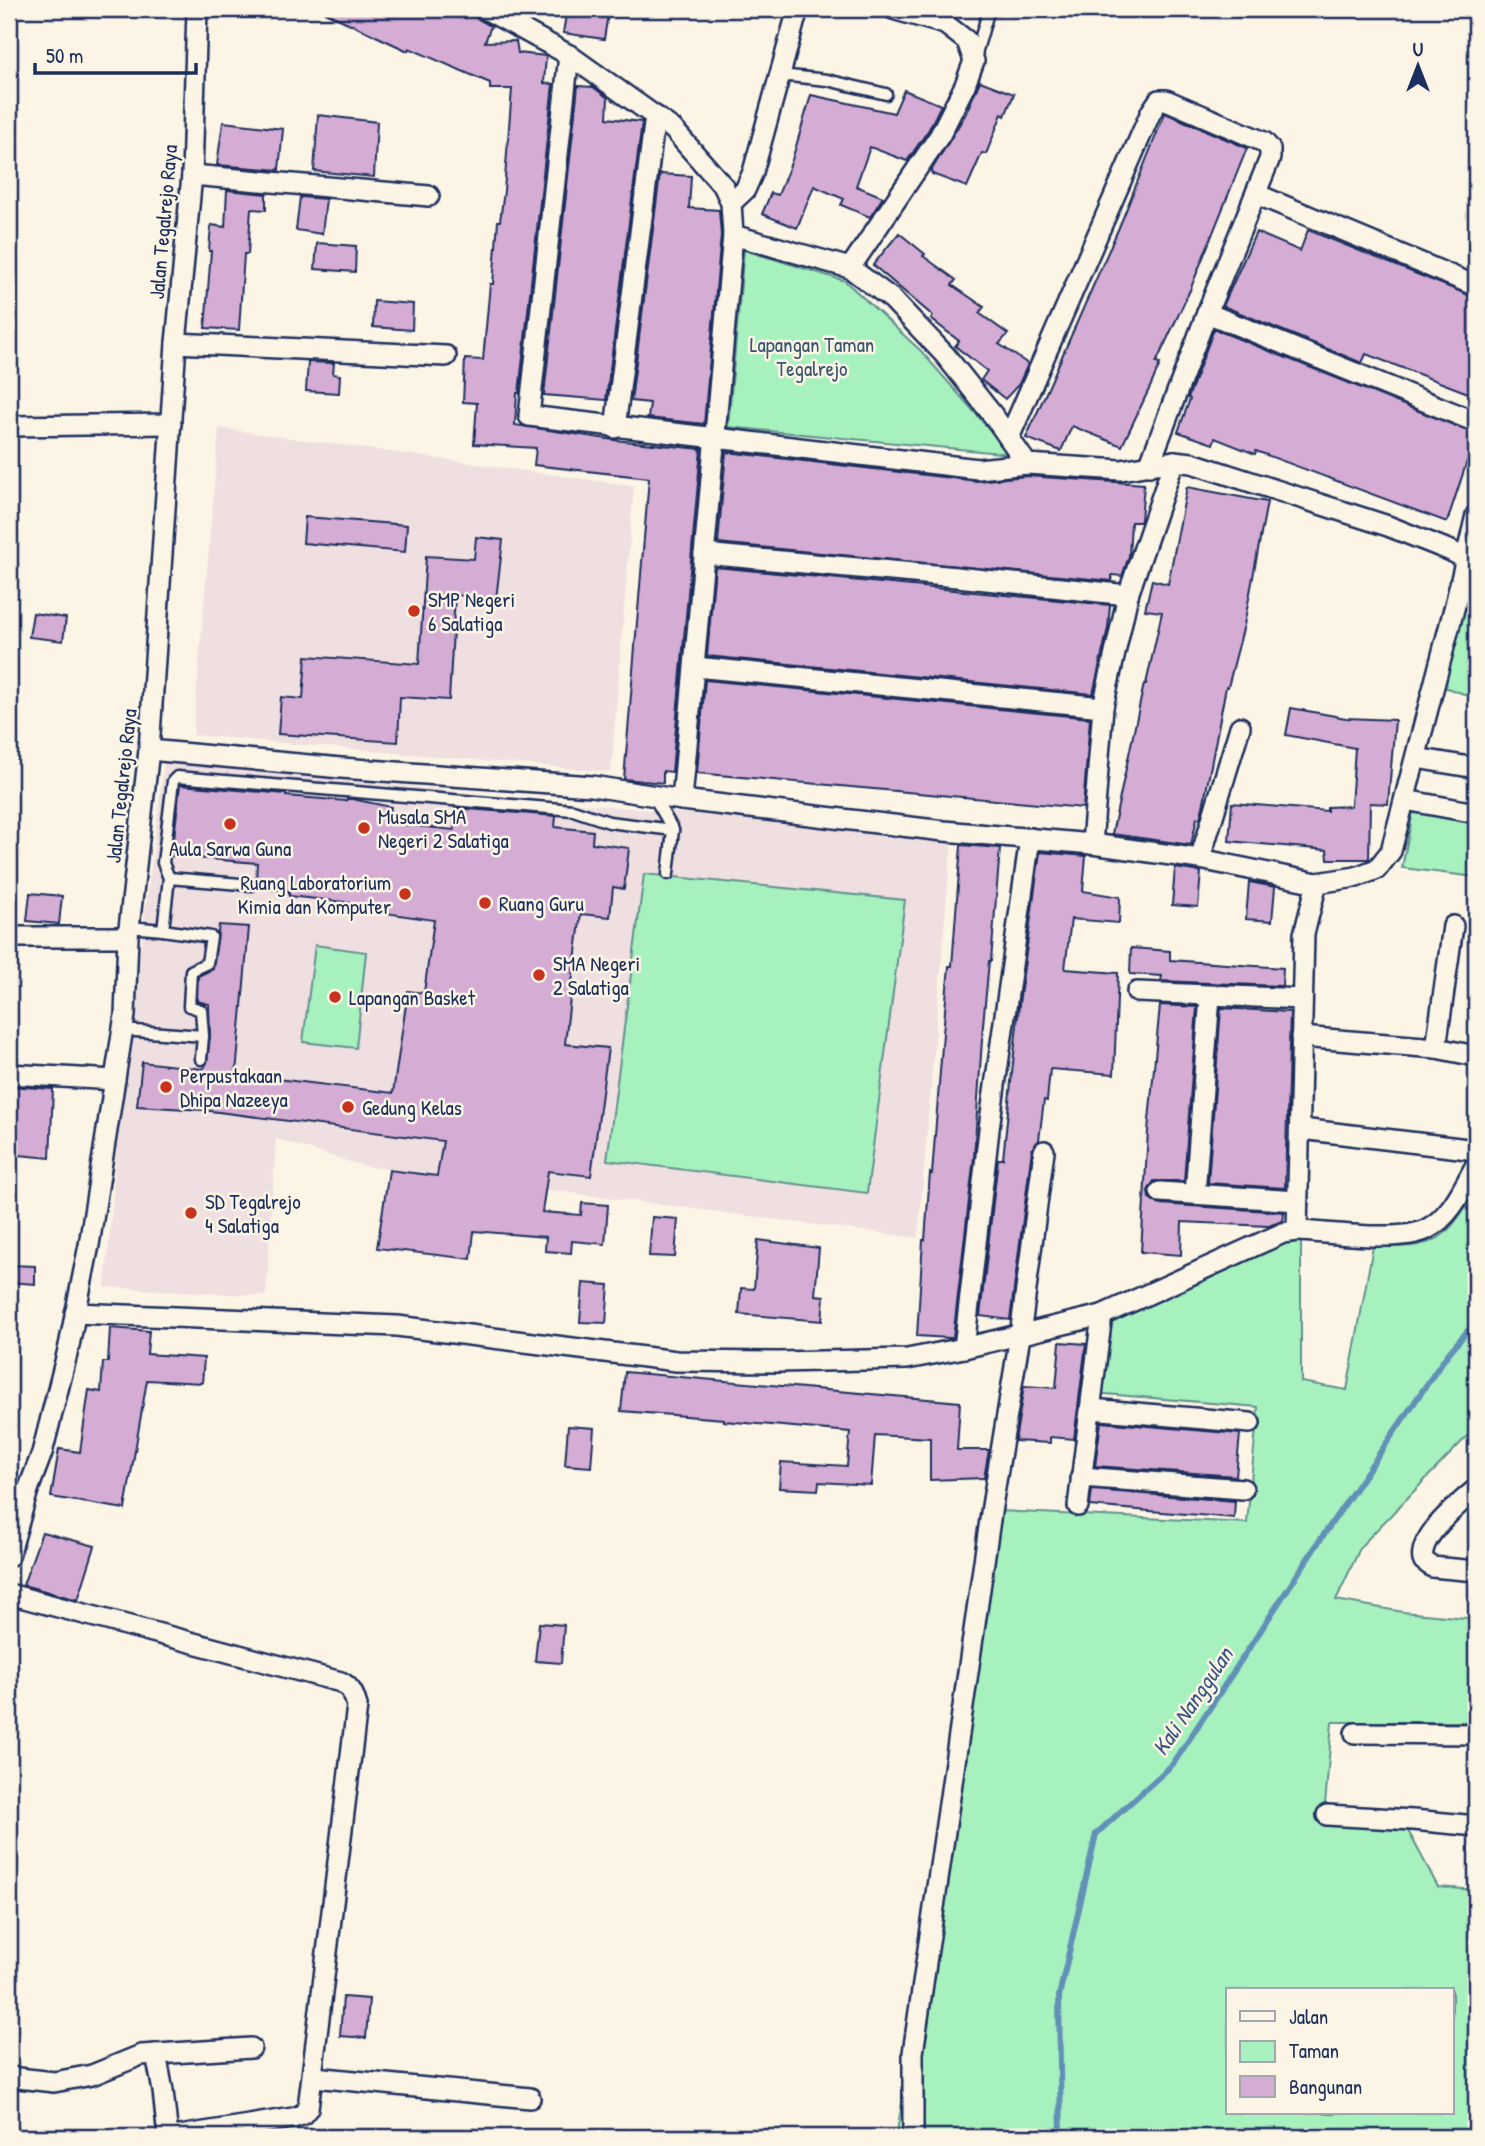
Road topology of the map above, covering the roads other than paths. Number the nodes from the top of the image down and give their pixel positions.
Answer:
1 (197, 9) edge
2 (485, 9) edge
3 (798, 9) edge
4 (893, 9) edge
5 (989, 9) edge
6 (569, 55) junction
7 (974, 61) junction
8 (780, 75) junction
9 (886, 94) dead end
10 (654, 116) junction
11 (191, 175) junction
12 (1256, 194) junction
13 (429, 196) dead end
14 (731, 203) junction
15 (733, 235) junction
16 (850, 268) junction
17 (1476, 286) edge
18 (1207, 313) junction
19 (176, 343) junction
20 (446, 356) dead end
21 (1476, 422) edge
22 (171, 424) junction
23 (9, 426) edge
24 (615, 428) junction
25 (714, 437) junction
26 (1009, 438) junction
27 (1174, 461) junction
28 (1027, 464) junction
29 (1149, 466) junction
30 (1476, 515) edge
31 (704, 554) junction
32 (1471, 562) edge
33 (1128, 596) junction
34 (695, 667) junction
35 (1103, 707) junction
36 (1240, 727) dead end
37 (149, 750) junction
38 (1416, 758) junction
39 (1476, 768) edge
40 (654, 796) junction
41 (682, 800) junction
42 (1405, 800) junction
43 (1476, 813) edge
44 (673, 830) junction
45 (1030, 838) junction
46 (1092, 844) junction
47 (1200, 859) junction
48 (668, 874) dead end
49 (169, 878) junction
50 (1317, 883) junction
51 (252, 885) dead end
52 (1453, 926) dead end
53 (163, 930) junction
54 (128, 932) junction
55 (9, 937) edge
56 (1137, 992) dead end
57 (1210, 996) junction
58 (1302, 999) junction
59 (122, 1030) junction
60 (203, 1036) junction
61 (1301, 1037) junction
62 (1436, 1048) junction
63 (1476, 1056) edge
64 (201, 1059) dead end
65 (9, 1074) edge
66 (115, 1080) junction
67 (1300, 1129) junction
68 (1476, 1150) edge
69 (1044, 1151) dead end
70 (1476, 1165) edge
71 (1160, 1192) dead end
72 (1195, 1194) junction
73 (1298, 1201) junction
74 (1297, 1231) junction
75 (75, 1313) junction
76 (1102, 1315) junction
77 (1020, 1336) junction
78 (964, 1348) junction
79 (1091, 1409) junction
80 (1250, 1423) dead end
81 (1081, 1477) junction
82 (1243, 1489) dead end
83 (1476, 1489) edge
84 (1078, 1506) dead end
85 (11, 1536) edge
86 (9, 1556) edge
87 (1476, 1571) edge
88 (9, 1594) edge
89 (1355, 1733) dead end
90 (1476, 1734) edge
91 (1327, 1815) dead end
92 (1476, 1826) edge
93 (251, 2048) dead end
94 (156, 2054) junction
95 (9, 2077) edge
96 (314, 2077) junction
97 (530, 2098) dead end
98 (171, 2137) edge
99 (913, 2137) edge

1 - 11 street, Jalan Tegalrejo Raya
2 - 6 street
3 - 8 street
4 - 7 street
5 - 7 lane
6 - 10 street
6 - 24 street
7 - 16 street
8 - 9 lane
8 - 14 street
10 - 14 street
10 - 24 street
11 - 13 street
11 - 19 street, Jalan Tegalrejo Raya
12 - 17 street
12 - 18 street
12 - 26 street
14 - 15 street
15 - 16 street
15 - 25 street
16 - 26 street
18 - 21 street
18 - 29 street
19 - 20 street
19 - 22 street, Jalan Tegalrejo Raya
22 - 23 street
22 - 37 street, Jalan Tegalrejo Raya
24 - 25 street
25 - 28 street
25 - 31 street
26 - 28 street
27 - 29 street
27 - 32 street
27 - 33 street
28 - 29 street
30 - 32 street
31 - 33 street
31 - 34 street
32 - 38 street
33 - 35 street
34 - 35 street
34 - 41 street
35 - 46 street
36 - 47 street
37 - 40 street
37 - 54 street, Jalan Tegalrejo Raya
38 - 39 street
38 - 42 street
40 - 41 street
40 - 44 lane
41 - 45 street
42 - 43 street
42 - 50 street
44 - 48 lane
44 - 49 lane
45 - 46 street
45 - 78 street
46 - 47 street
47 - 50 street
49 - 51 lane
49 - 53 lane
50 - 58 street
52 - 62 street
53 - 54 lane
53 - 60 lane
54 - 55 street
54 - 59 street, Jalan Tegalrejo Raya
56 - 57 street
57 - 58 street
57 - 72 street
58 - 61 street
59 - 60 lane
59 - 66 street, Jalan Tegalrejo Raya
60 - 64 lane
61 - 62 street
61 - 67 street
62 - 63 street
65 - 66 street
66 - 75 street, Jalan Tegalrejo Raya
67 - 68 street
67 - 73 street
69 - 77 street
70 - 74 street
71 - 72 street
72 - 73 street
73 - 74 street
74 - 76 street
75 - 78 street
75 - 85 street, Jalan Tegalrejo Raya
76 - 77 street
76 - 79 street
77 - 78 street
77 - 99 street
79 - 80 street
79 - 81 street
81 - 82 street
81 - 84 street
83 - 87 street
85 - 86 street, Jalan Tegalrejo Raya
88 - 96 street
89 - 90 street
91 - 92 street
93 - 94 street
94 - 95 street
94 - 98 street
96 - 97 street
96 - 98 street

